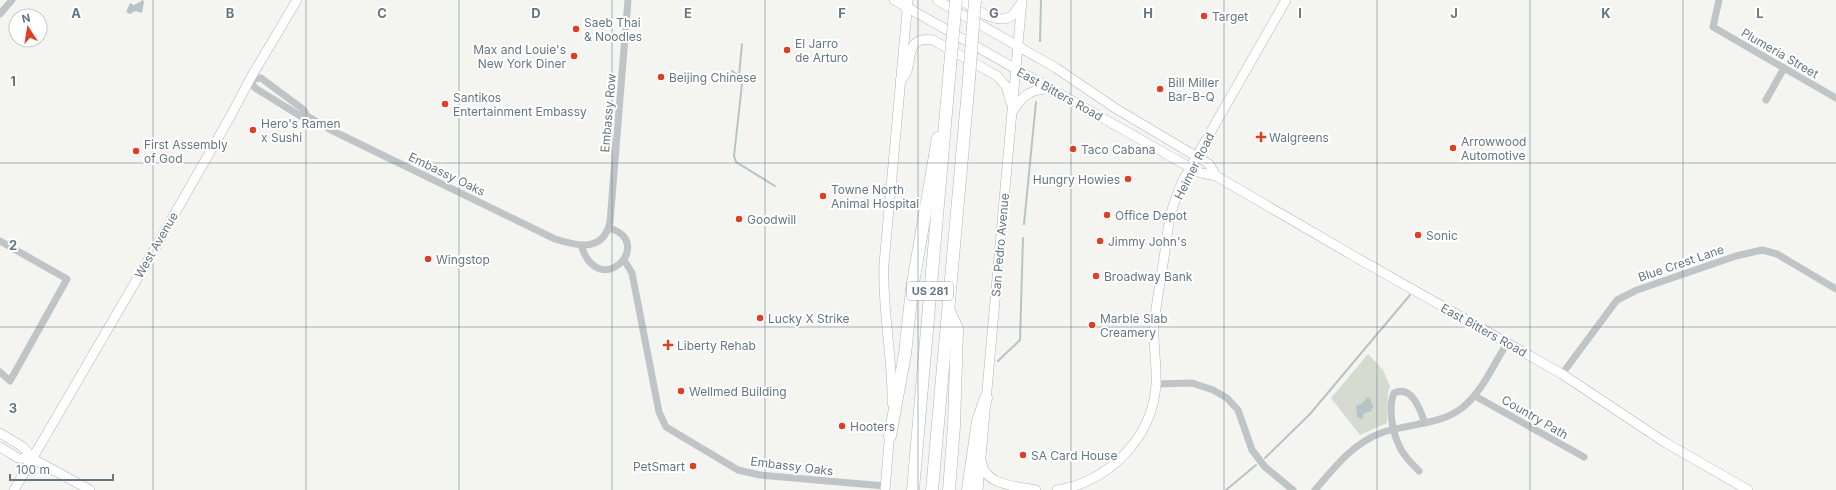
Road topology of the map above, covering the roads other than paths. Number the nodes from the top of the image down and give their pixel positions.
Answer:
1 (12, 0) edge
2 (296, 0) edge
3 (628, 0) edge
4 (894, 0) edge
5 (937, 0) edge
6 (956, 0) edge
7 (961, 0) edge
8 (975, 0) edge
9 (1286, 0) edge
10 (1719, 0) edge
11 (1022, 2) edge
12 (907, 4) edge
13 (0, 14) edge
14 (1018, 46) junction
15 (1784, 68) junction
16 (1016, 70) junction
17 (250, 78) junction
18 (900, 82) junction
19 (1049, 89) junction
20 (948, 92) junction
21 (1836, 98) edge
22 (1766, 100) dead end
23 (1012, 112) junction
24 (307, 116) junction
25 (1197, 156) junction
26 (1191, 168) junction
27 (1216, 176) junction
28 (609, 228) junction
29 (0, 241) edge
30 (581, 245) junction
31 (624, 260) junction
32 (1836, 289) edge
33 (948, 310) junction
34 (1507, 343) junction
35 (0, 372) edge
36 (1562, 374) junction
37 (1156, 384) junction
38 (1475, 396) junction
39 (986, 398) junction
40 (1425, 423) junction
41 (1394, 430) junction
42 (0, 433) edge
43 (890, 436) junction
44 (0, 447) edge
45 (1584, 457) dead end
46 (33, 459) junction
47 (981, 460) junction
48 (1419, 472) dead end
49 (885, 488) edge
50 (1067, 489) edge
51 (14, 490) edge
52 (90, 490) edge
53 (913, 490) edge
54 (932, 490) edge
55 (949, 490) edge
56 (968, 490) edge
57 (978, 490) edge
58 (1036, 490) edge
59 (1057, 490) edge
60 (1293, 490) edge
61 (1315, 490) edge
62 (1748, 490) edge

1 - 13 street
2 - 17 main road, West Avenue
3 - 28 street, Embassy Row
4 - 12 main road, East Bitters Road
5 - 14 main road, East Bitters Road
6 - 20 highway, US 281, bridge
7 - 11 main road
8 - 33 highway, US 281, bridge
9 - 25 main road, Heimer Road
10 - 15 street, Plumeria Street
11 - 14 main road, San Pedro Avenue
12 - 16 main road, East Bitters Road
12 - 18 main road
14 - 16 main road, San Pedro Avenue
14 - 25 main road, East Bitters Road
15 - 21 street, Plumeria Street
15 - 22 street
16 - 19 main road, East Bitters Road
16 - 23 main road, San Pedro Avenue
17 - 24 street, Embassy Oaks
17 - 24 street, Embassy Oaks
17 - 46 main road, West Avenue
18 - 23 main road
18 - 43 main road
19 - 23 main road
19 - 26 main road, East Bitters Road
20 - 43 highway
20 - 53 highway, US 281
23 - 39 main road, San Pedro Avenue
24 - 30 street, Embassy Oaks
25 - 26 main road, Heimer Road
25 - 27 main road, East Bitters Road
26 - 27 main road, East Bitters Road
26 - 37 main road, Heimer Road
27 - 34 main road, East Bitters Road
28 - 30 street, Embassy Oaks
28 - 31 street
29 - 35 street
30 - 31 street
31 - 49 street, Embassy Oaks
32 - 36 street, Blue Crest Lane
33 - 54 highway, US 281
33 - 55 highway
34 - 36 main road, East Bitters Road
34 - 38 street
36 - 62 main road, East Bitters Road
37 - 50 main road, Heimer Road
37 - 60 street
38 - 40 street
38 - 45 street, Country Path
39 - 47 main road, San Pedro Avenue
39 - 56 highway
40 - 41 street
40 - 41 street
41 - 48 street
41 - 61 street
42 - 46 main road
43 - 49 main road
44 - 46 main road
46 - 51 main road, West Avenue
46 - 52 main road
47 - 57 main road, San Pedro Avenue
47 - 58 main road
50 - 59 main road, Heimer Road

